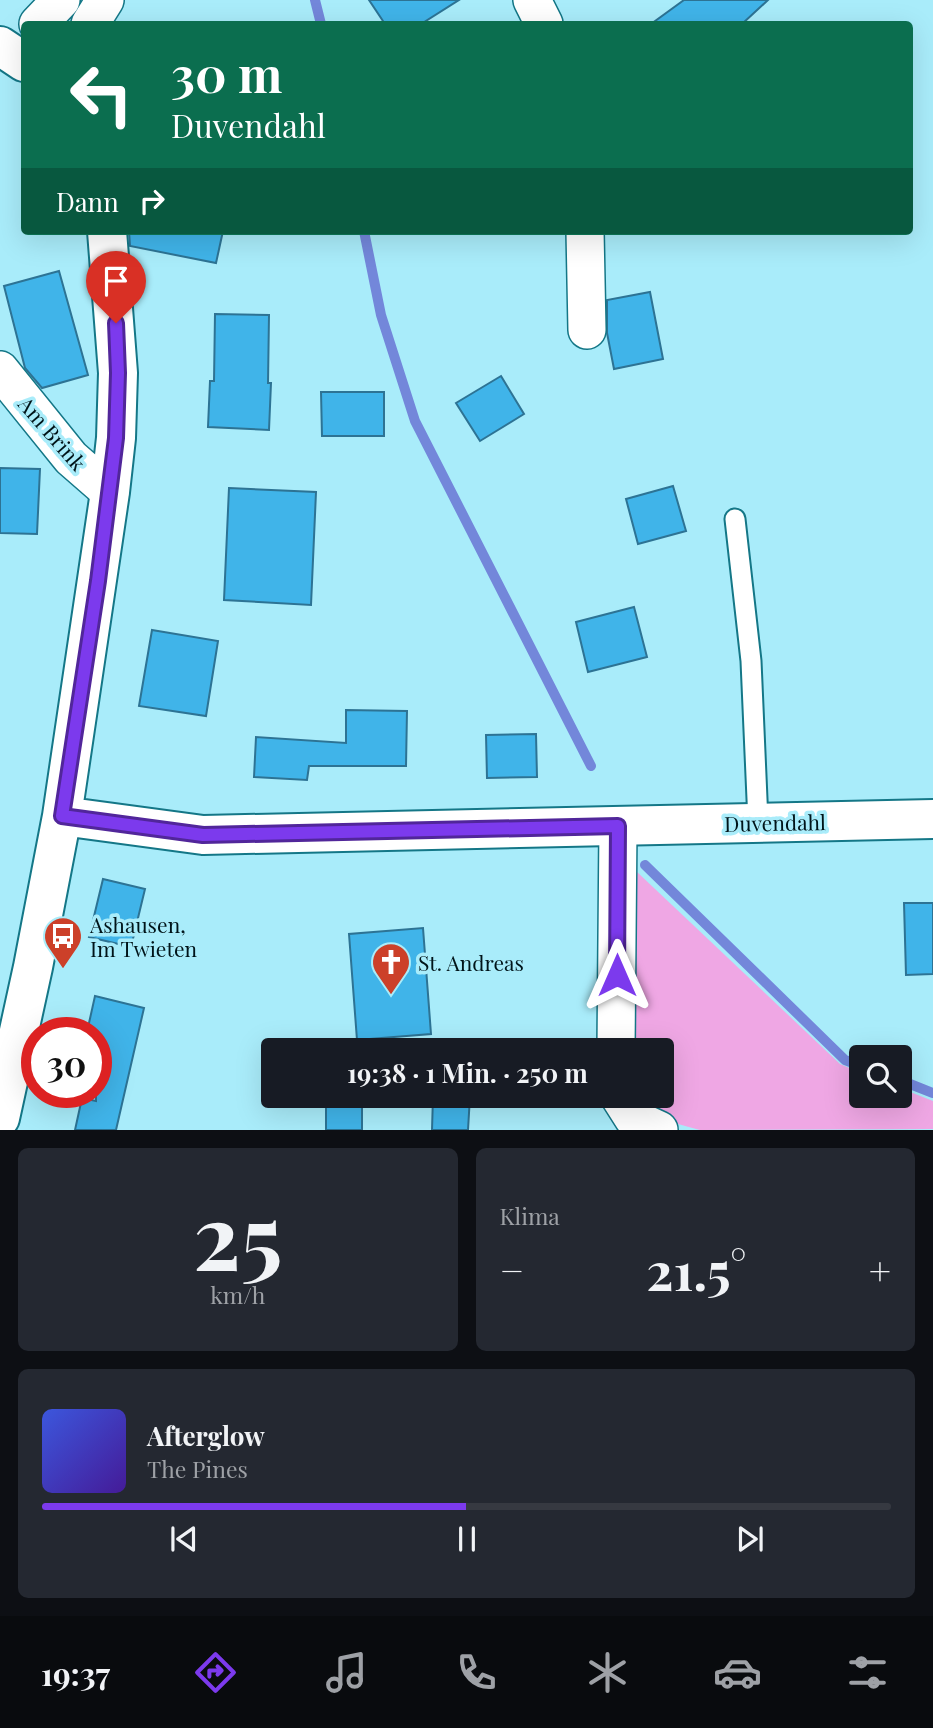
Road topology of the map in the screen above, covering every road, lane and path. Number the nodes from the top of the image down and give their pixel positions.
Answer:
1 (61, 0) edge
2 (104, 0) edge
3 (531, 0) edge
4 (41, 21) edge
5 (92, 21) edge
6 (542, 21) edge
7 (107, 235) edge
8 (585, 235) edge
9 (587, 330) dead end
10 (0, 370) edge
11 (110, 492) junction
12 (735, 519) dead end
13 (62, 816) junction
14 (933, 819) edge
15 (758, 822) junction
16 (618, 826) junction
17 (616, 1038) edge
18 (627, 1108) edge
19 (0, 1118) edge
20 (659, 1129) edge

1 - 4 street
2 - 5 street
3 - 6 street
7 - 11 street
8 - 9 street
10 - 11 street, Am Brink
11 - 13 street
12 - 15 lane
13 - 16 street, Duvendahl
13 - 19 street
14 - 15 street, Duvendahl
15 - 16 street, Duvendahl
16 - 17 street
18 - 20 street

